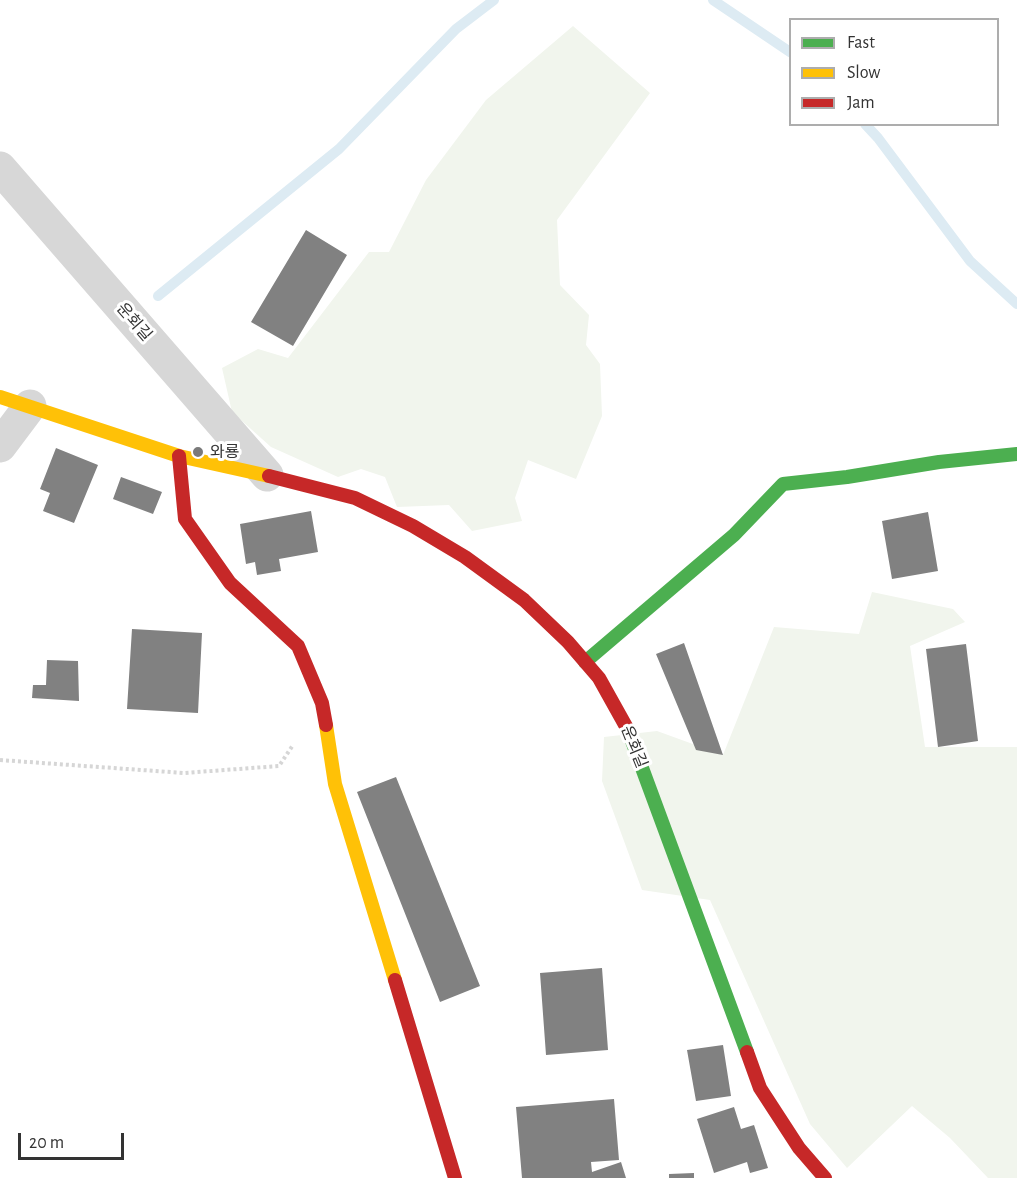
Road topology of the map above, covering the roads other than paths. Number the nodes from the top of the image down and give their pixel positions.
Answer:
1 (0, 168) edge
2 (15, 401) edge
3 (0, 446) edge
4 (1017, 454) edge
5 (179, 456) junction
6 (267, 475) junction
7 (585, 662) junction
8 (455, 1178) edge
9 (825, 1178) edge

1 - 6 street, 운회길
2 - 3 street
2 - 5 street, 운회길
4 - 7 street
5 - 6 street, 운회길
5 - 8 street
6 - 7 street, 운회길
7 - 9 street, 운회길

